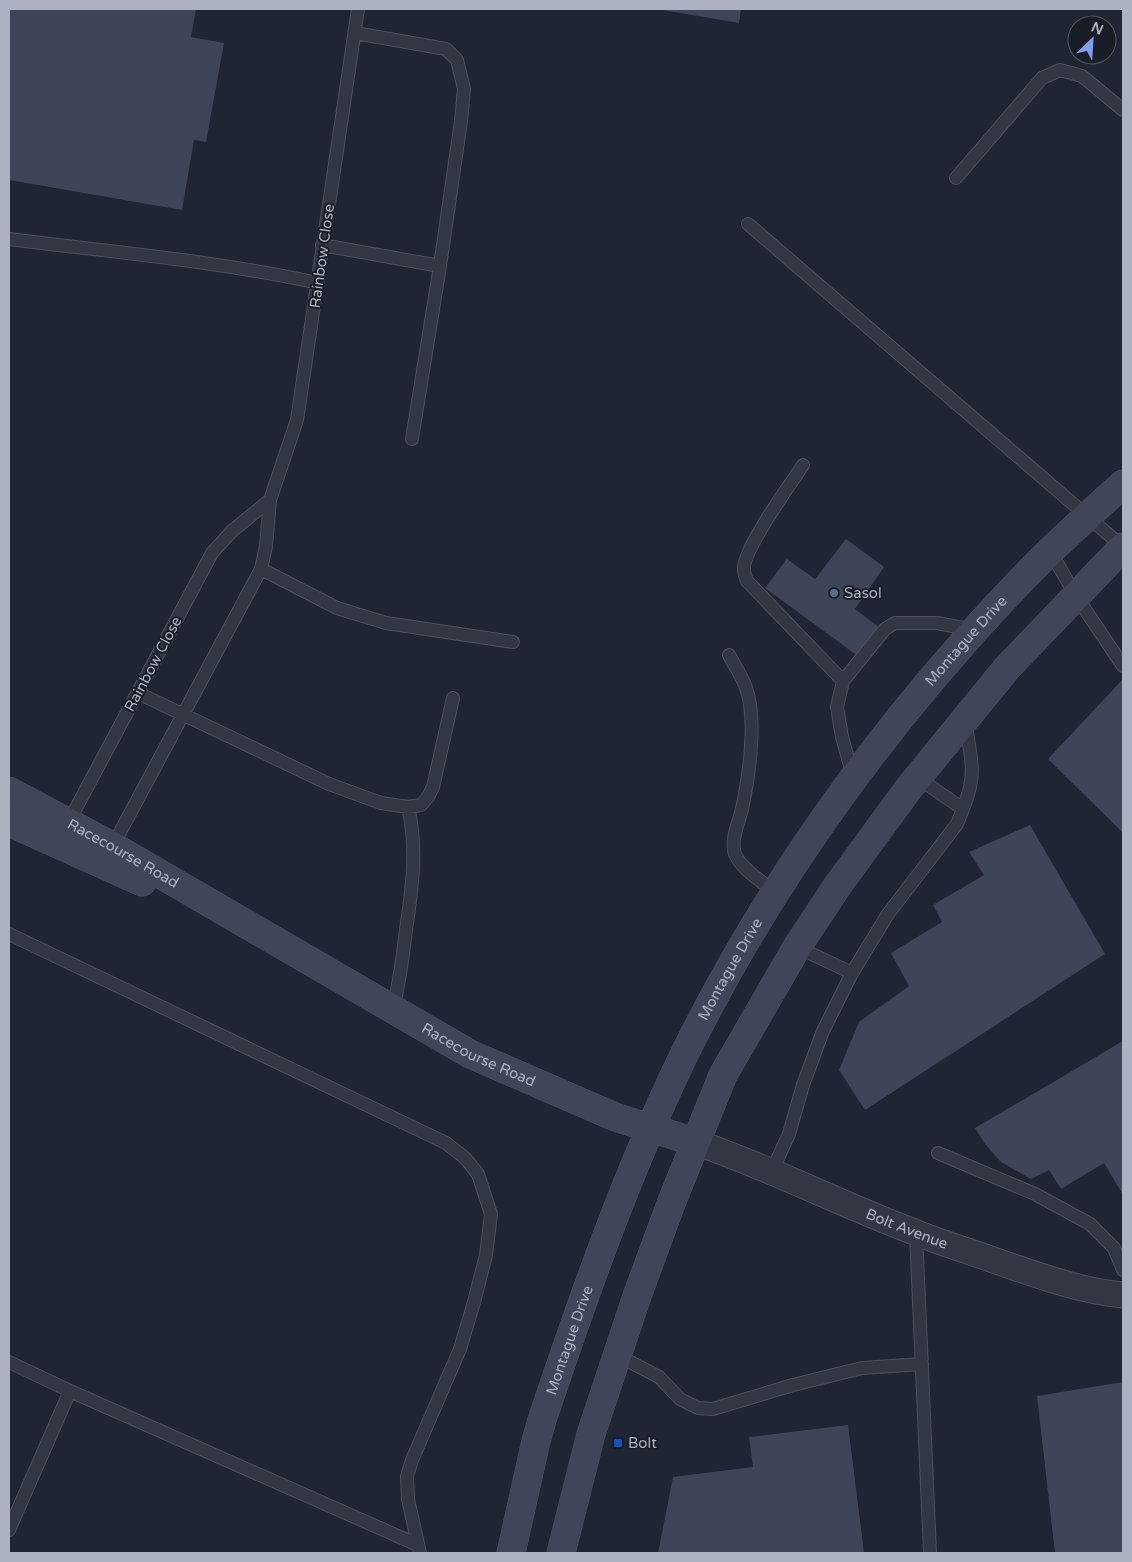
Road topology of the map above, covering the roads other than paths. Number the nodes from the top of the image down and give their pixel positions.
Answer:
1 (358, 9) edge
2 (355, 33) junction
3 (1123, 110) edge
4 (956, 178) dead end
5 (748, 224) dead end
6 (9, 239) edge
7 (322, 245) junction
8 (440, 266) junction
9 (318, 283) junction
10 (412, 439) dead end
11 (803, 465) dead end
12 (1123, 484) edge
13 (270, 500) junction
14 (1089, 516) junction
15 (1123, 547) edge
16 (1050, 551) junction
17 (261, 569) junction
18 (1076, 596) junction
19 (974, 630) junction
20 (513, 642) dead end
21 (729, 655) dead end
22 (1123, 666) edge
23 (843, 681) junction
24 (138, 693) junction
25 (453, 698) dead end
26 (183, 716) junction
27 (965, 720) junction
28 (918, 778) junction
29 (854, 779) junction
30 (9, 791) edge
31 (408, 807) junction
32 (963, 809) junction
33 (9, 822) edge
34 (62, 833) junction
35 (108, 855) junction
36 (776, 893) junction
37 (9, 934) edge
38 (797, 947) junction
39 (852, 973) junction
40 (394, 1010) junction
41 (651, 1128) junction
42 (695, 1142) junction
43 (938, 1153) dead end
44 (772, 1171) junction
45 (916, 1233) junction
46 (1123, 1270) edge
47 (1123, 1295) edge
48 (617, 1355) junction
49 (9, 1362) edge
50 (922, 1364) junction
51 (70, 1391) junction
52 (9, 1530) edge
53 (418, 1549) edge
54 (511, 1553) edge
55 (561, 1553) edge
56 (930, 1553) edge

1 - 2 lane, Rainbow Close
2 - 7 lane, Rainbow Close
2 - 8 lane
3 - 4 lane
5 - 14 lane
6 - 9 lane
7 - 8 lane
7 - 9 lane, Rainbow Close
8 - 10 lane
9 - 13 lane, Rainbow Close
11 - 23 lane
12 - 14 main road, Montague Drive
13 - 17 lane, Rainbow Close
13 - 24 lane, Rainbow Close
14 - 15 lane
14 - 16 main road, Montague Drive
15 - 18 main road
16 - 18 lane
16 - 19 main road, Montague Drive
17 - 20 lane
17 - 26 lane, Rainbow Close
18 - 22 lane
18 - 27 main road
19 - 23 lane
19 - 29 main road, Montague Drive
21 - 36 lane
23 - 29 lane
24 - 26 lane
24 - 34 lane, Rainbow Close
25 - 31 lane
26 - 31 lane
26 - 35 lane, Rainbow Close
27 - 28 main road
27 - 32 lane
28 - 32 lane
28 - 38 main road
29 - 36 main road, Montague Drive
30 - 34 main road, Racecourse Road
31 - 40 lane
32 - 39 lane
33 - 34 main road, Racecourse Road
34 - 35 main road, Racecourse Road
35 - 40 main road, Racecourse Road
36 - 41 main road, Montague Drive
37 - 53 lane
38 - 39 lane
38 - 42 main road
39 - 44 lane
40 - 41 main road, Racecourse Road
41 - 42 main road, Racecourse Road
41 - 54 main road, Montague Drive
42 - 44 street, Bolt Avenue
42 - 48 main road
43 - 46 lane
44 - 45 street, Bolt Avenue
45 - 47 street, Bolt Avenue
45 - 50 lane
48 - 50 lane
48 - 55 main road
49 - 51 lane
50 - 56 lane
51 - 52 lane
51 - 53 lane

